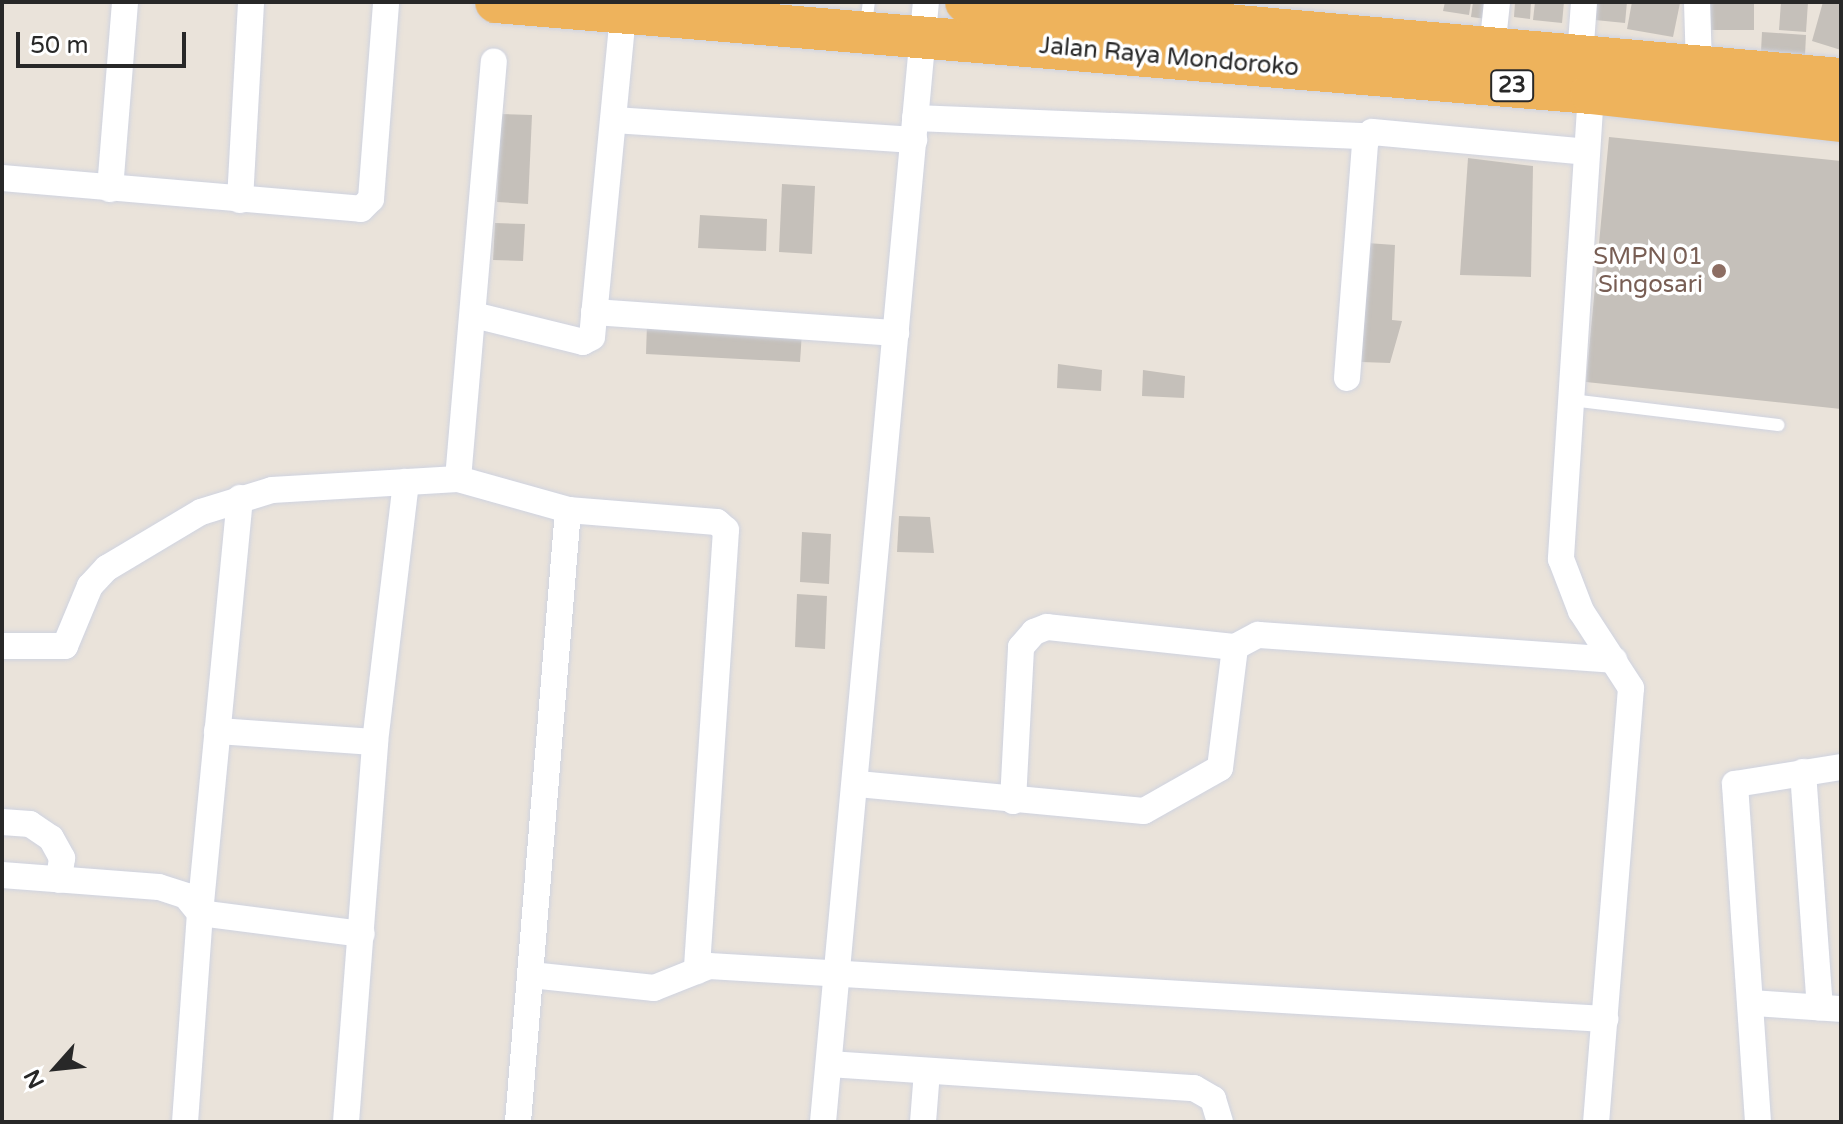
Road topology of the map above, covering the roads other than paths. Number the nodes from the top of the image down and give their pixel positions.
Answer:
1 (125, 2) edge
2 (251, 2) edge
3 (386, 2) edge
4 (496, 2) edge
5 (509, 2) edge
6 (966, 2) edge
7 (1497, 2) edge
8 (1584, 2) edge
9 (1697, 2) edge
10 (623, 7) edge
11 (867, 17) edge
12 (1182, 18) edge
13 (924, 19) edge
14 (1492, 49) junction
15 (494, 62) dead end
16 (1699, 67) junction
17 (1586, 75) junction
18 (1841, 79) edge
19 (614, 120) junction
20 (1841, 121) edge
21 (915, 129) junction
22 (1367, 136) junction
23 (1586, 152) junction
24 (2, 178) edge
25 (110, 189) junction
26 (240, 200) junction
27 (594, 312) junction
28 (476, 328) junction
29 (896, 333) junction
30 (1347, 378) dead end
31 (1567, 400) junction
32 (1778, 425) dead end
33 (458, 479) junction
34 (406, 482) junction
35 (240, 498) junction
36 (568, 510) junction
37 (2, 646) edge
38 (1235, 647) junction
39 (1614, 660) junction
40 (217, 731) junction
41 (375, 742) junction
42 (1841, 767) edge
43 (1803, 772) junction
44 (858, 784) junction
45 (1013, 801) junction
46 (2, 822) edge
47 (2, 875) edge
48 (59, 880) junction
49 (200, 913) junction
50 (362, 934) junction
51 (697, 971) junction
52 (531, 975) junction
53 (837, 978) junction
54 (1753, 1003) junction
55 (1830, 1008) edge
56 (1605, 1019) junction
57 (829, 1064) junction
58 (927, 1071) junction
59 (185, 1122) edge
60 (346, 1122) edge
61 (518, 1122) edge
62 (823, 1122) edge
63 (923, 1122) edge
64 (1220, 1122) edge
65 (1596, 1122) edge
66 (1758, 1122) edge

1 - 25 street
2 - 26 street
3 - 26 street
4 - 5 highway, Jalan Raya Mondoroko / 23
5 - 10 highway, Jalan Raya Mondoroko / 23
6 - 12 highway, Jalan Raya Mondoroko / 23
7 - 14 street
8 - 17 street
9 - 16 street
10 - 11 highway, Jalan Raya Mondoroko / 23
10 - 19 street
11 - 13 highway, Jalan Raya Mondoroko / 23
12 - 13 highway, Jalan Raya Mondoroko / 23
12 - 14 highway, Jalan Raya Mondoroko / 23
12 - 17 highway, Jalan Raya Mondoroko / 23
13 - 21 street
14 - 17 highway, Jalan Raya Mondoroko / 23
15 - 28 street
16 - 17 highway, Jalan Raya Mondoroko / 23
16 - 18 highway, Jalan Raya Mondoroko / 23
17 - 20 highway, Jalan Raya Mondoroko / 23
17 - 23 street
19 - 21 street
19 - 27 street
21 - 22 street
21 - 29 street
22 - 23 street
22 - 30 street
23 - 31 street
24 - 25 street
25 - 26 street
27 - 28 street
27 - 29 street
28 - 33 street
29 - 44 street
31 - 32 lane
31 - 39 street
33 - 34 street
33 - 36 street
34 - 35 street
34 - 41 street
35 - 37 street
35 - 40 street
36 - 51 street
36 - 52 street
38 - 39 street
38 - 45 street
38 - 45 street
39 - 56 street
40 - 41 street
40 - 49 street
41 - 50 street
42 - 43 street
43 - 54 street
43 - 55 street
44 - 45 street
44 - 53 street
46 - 48 street
47 - 48 street
48 - 49 street
49 - 50 street
49 - 59 street
50 - 60 street
51 - 52 street
51 - 53 street
52 - 61 street
53 - 56 street
53 - 57 street
54 - 55 street
54 - 66 street
56 - 65 street
57 - 58 street
57 - 62 street
58 - 63 street
58 - 64 street

